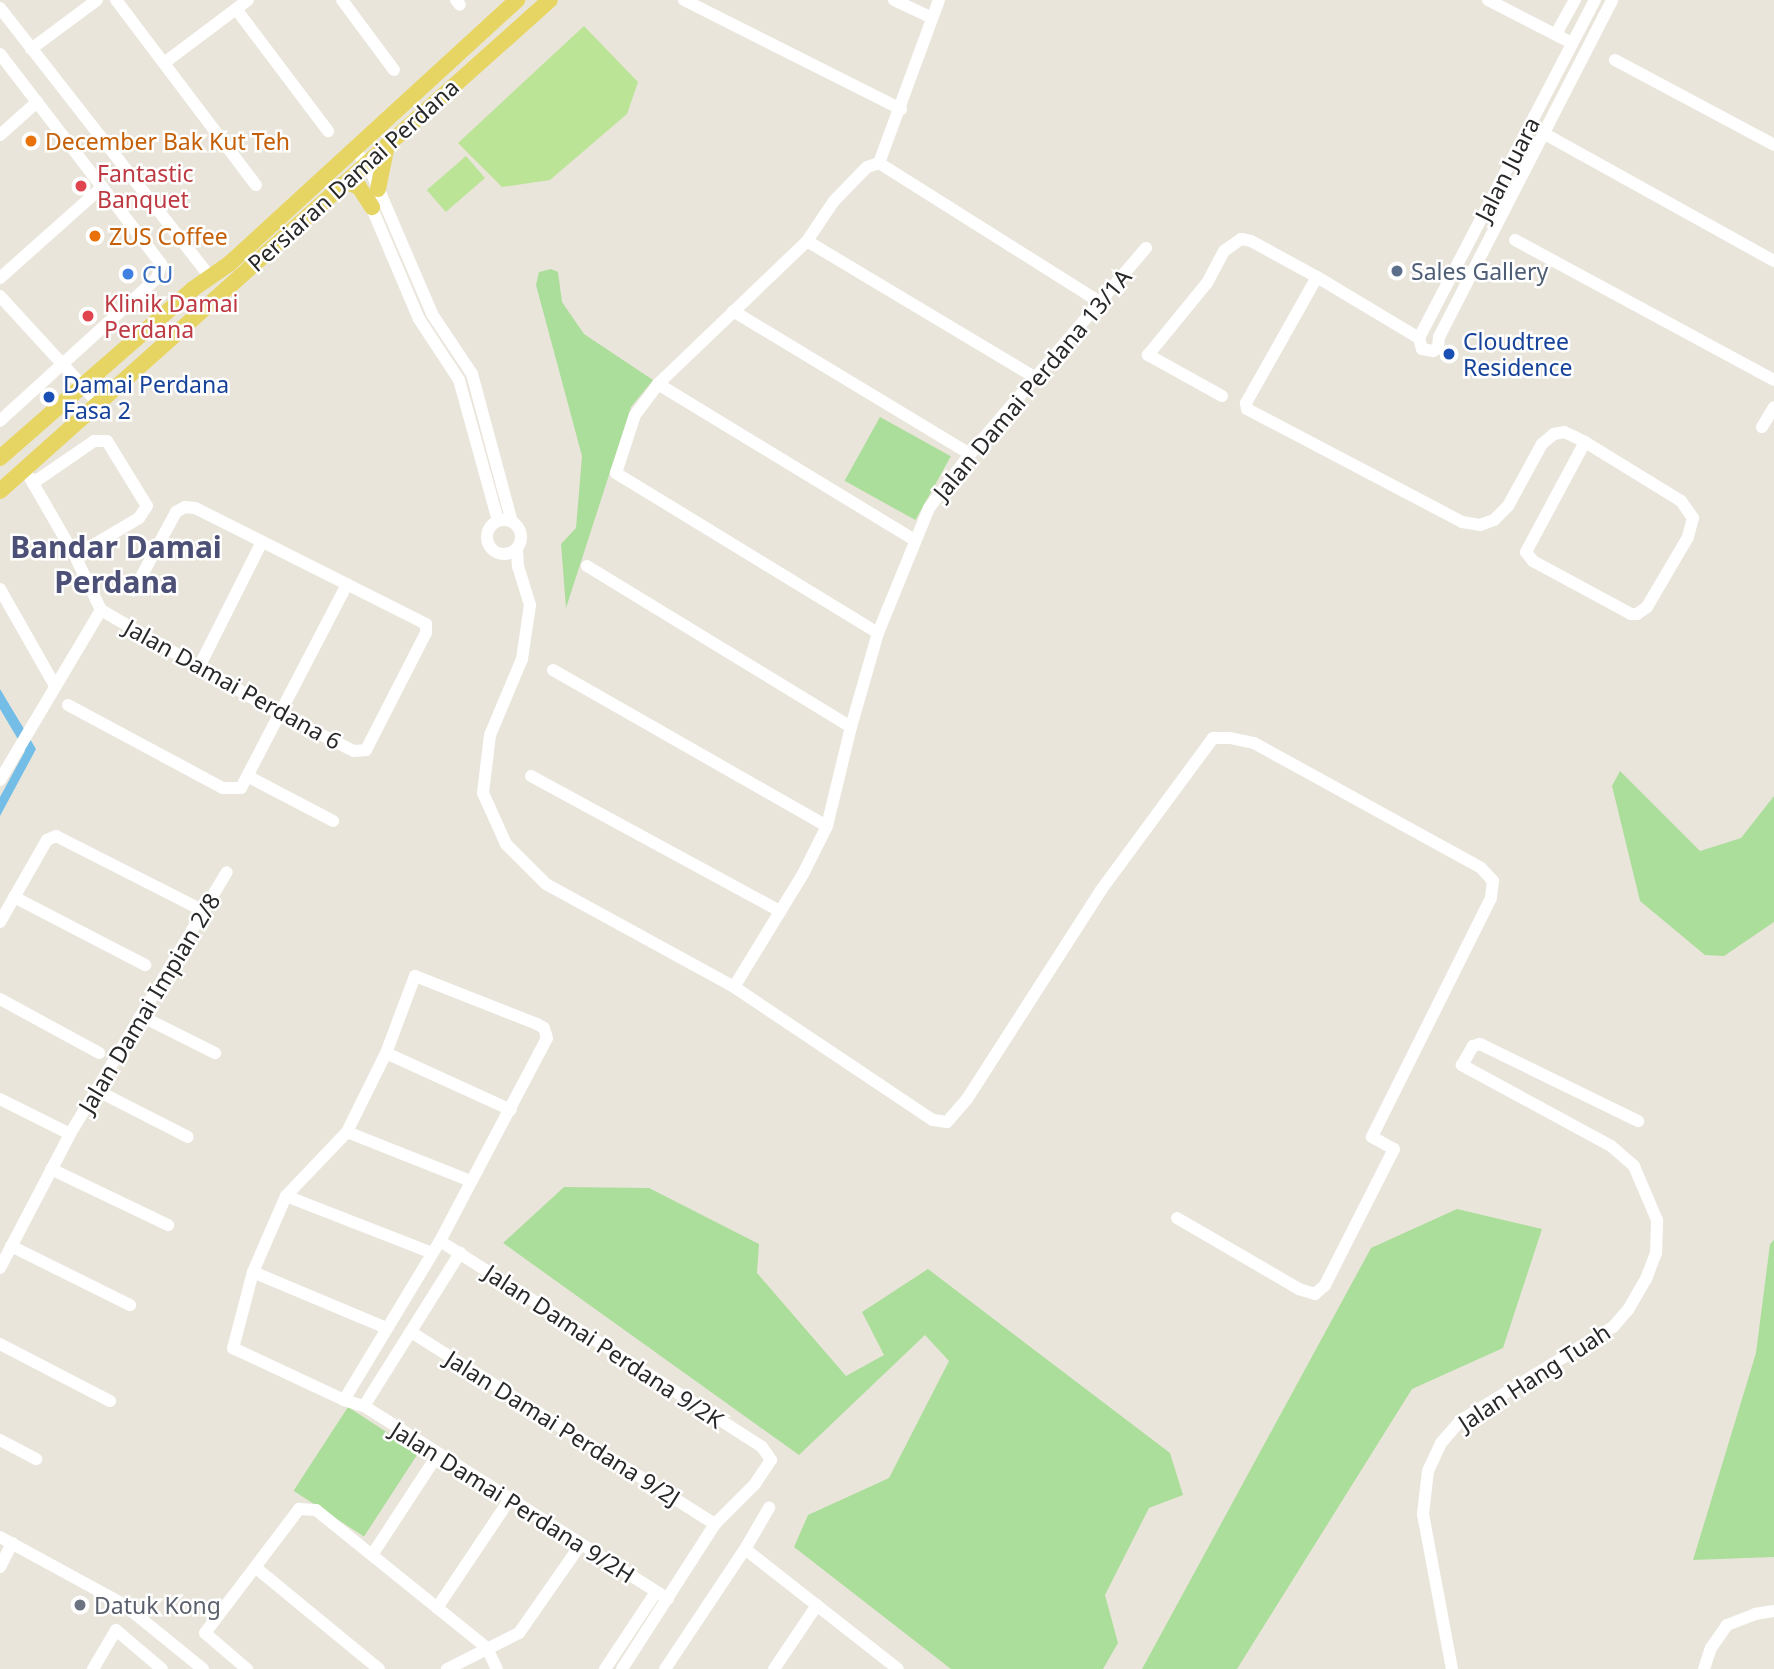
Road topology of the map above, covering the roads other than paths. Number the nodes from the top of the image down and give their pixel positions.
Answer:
1 (97, 0) edge
2 (116, 0) edge
3 (248, 0) edge
4 (342, 0) edge
5 (517, 0) edge
6 (550, 0) edge
7 (684, 0) edge
8 (894, 0) edge
9 (939, 0) edge
10 (1488, 0) edge
11 (1574, 0) edge
12 (1595, 0) edge
13 (1612, 0) edge
14 (0, 8) edge
15 (236, 9) junction
16 (932, 18) junction
17 (1556, 34) junction
18 (1572, 43) junction
19 (31, 48) junction
20 (0, 54) edge
21 (1615, 60) dead end
22 (164, 63) junction
23 (394, 69) dead end
24 (37, 102) junction
25 (901, 109) junction
26 (327, 131) dead end
27 (1543, 133) junction
28 (0, 135) edge
29 (387, 145) junction
30 (1774, 145) edge
31 (358, 157) junction
32 (879, 163) junction
33 (256, 185) dead end
34 (341, 185) junction
35 (102, 187) junction
36 (378, 189) junction
37 (372, 207) junction
38 (1515, 240) dead end
39 (807, 242) junction
40 (1146, 248) dead end
41 (1774, 261) edge
42 (206, 272) junction
43 (1317, 276) junction
44 (0, 278) edge
45 (193, 289) junction
46 (0, 296) edge
47 (1100, 302) junction
48 (733, 310) junction
49 (1419, 338) junction
50 (62, 366) junction
51 (1036, 378) junction
52 (1774, 380) edge
53 (658, 384) junction
54 (82, 387) junction
55 (1222, 396) dead end
56 (97, 402) junction
57 (1774, 407) edge
58 (0, 421) edge
59 (1762, 428) dead end
60 (1585, 442) junction
61 (970, 454) junction
62 (0, 458) edge
63 (24, 469) junction
64 (33, 483) junction
65 (0, 491) edge
66 (505, 522) junction
67 (915, 540) junction
68 (262, 542) junction
69 (517, 549) junction
70 (503, 555) junction
71 (75, 556) junction
72 (518, 566) junction
73 (587, 566) dead end
74 (347, 584) junction
75 (0, 589) edge
76 (134, 590) dead end
77 (101, 610) junction
78 (878, 633) junction
79 (199, 667) junction
80 (553, 670) dead end
81 (55, 686) junction
82 (68, 705) dead end
83 (278, 713) junction
84 (851, 727) junction
85 (531, 776) dead end
86 (0, 780) edge
87 (245, 782) junction
88 (333, 821) dead end
89 (827, 826) junction
90 (228, 872) dead end
91 (14, 897) junction
92 (204, 911) junction
93 (780, 911) junction
94 (0, 922) edge
95 (145, 965) dead end
96 (734, 987) junction
97 (0, 999) edge
98 (141, 1016) junction
99 (99, 1053) dead end
100 (215, 1053) dead end
101 (386, 1053) junction
102 (96, 1090) junction
103 (1, 1101) edge
104 (511, 1110) junction
105 (1639, 1121) dead end
106 (346, 1132) junction
107 (70, 1134) junction
108 (188, 1137) dead end
109 (51, 1169) junction
110 (471, 1181) junction
111 (286, 1196) junction
112 (1177, 1218) dead end
113 (168, 1225) dead end
114 (440, 1241) junction
115 (11, 1246) junction
116 (432, 1253) junction
117 (460, 1253) junction
118 (0, 1268) edge
119 (253, 1272) junction
120 (130, 1306) dead end
121 (386, 1328) junction
122 (411, 1332) junction
123 (0, 1344) edge
124 (110, 1401) dead end
125 (354, 1403) junction
126 (0, 1440) edge
127 (438, 1454) junction
128 (36, 1459) dead end
129 (510, 1499) junction
130 (769, 1508) dead end
131 (715, 1524) junction
132 (6, 1540) edge
133 (581, 1544) junction
134 (745, 1549) junction
135 (372, 1555) junction
136 (0, 1567) edge
137 (256, 1567) junction
138 (662, 1595) junction
139 (817, 1605) junction
140 (438, 1608) junction
141 (1774, 1611) edge
142 (487, 1648) junction
143 (93, 1669) edge
144 (162, 1669) edge
145 (203, 1669) edge
146 (247, 1669) edge
147 (379, 1669) edge
148 (447, 1669) edge
149 (498, 1669) edge
150 (605, 1669) edge
151 (622, 1669) edge
152 (666, 1669) edge
153 (774, 1669) edge
154 (898, 1669) edge
155 (1452, 1669) edge
156 (1704, 1669) edge

1 - 19 street
2 - 22 street
3 - 15 street
4 - 23 street
5 - 31 main road, Persiaran Damai Perdana
6 - 29 main road, Persiaran Damai Perdana
7 - 25 street
8 - 16 street
9 - 16 street
10 - 17 street
11 - 17 street
12 - 18 street, Jalan Juara
13 - 27 street, Jalan Juara
14 - 19 street
15 - 22 street
15 - 26 street
16 - 25 street
17 - 18 street
18 - 49 street, Jalan Juara
19 - 42 street
20 - 24 street
21 - 30 street
22 - 33 street
24 - 28 street
24 - 35 street
25 - 32 street
27 - 41 street
27 - 49 street, Jalan Juara
29 - 31 main road, Persiaran Damai Perdana
29 - 36 main road
31 - 34 main road, Persiaran Damai Perdana
31 - 36 street
31 - 37 street
31 - 42 main road, Persiaran Damai Perdana
31 - 45 main road, Persiaran Damai Perdana
32 - 39 street
32 - 47 street
34 - 37 main road
34 - 56 main road, Persiaran Damai Perdana
35 - 44 street
35 - 50 street
36 - 66 street
37 - 66 street
38 - 52 street
39 - 48 street
39 - 51 street
40 - 47 street, Jalan Damai Perdana 13/1A
42 - 45 main road, Persiaran Damai Perdana
43 - 49 street
43 - 55 street
43 - 60 street
45 - 54 main road, Persiaran Damai Perdana
46 - 50 street
47 - 51 street, Jalan Damai Perdana 13/1A
48 - 53 street
48 - 61 street
50 - 54 street
50 - 58 street
51 - 61 street, Jalan Damai Perdana 13/1A
53 - 67 street
53 - 78 street
54 - 56 street
54 - 62 main road, Persiaran Damai Perdana
56 - 63 main road, Persiaran Damai Perdana
57 - 59 street
60 - 60 street
61 - 67 street, Jalan Damai Perdana 13/1A
63 - 64 street
63 - 65 main road, Persiaran Damai Perdana
64 - 71 street
64 - 71 street
66 - 69 street
66 - 70 street
67 - 78 street, Jalan Damai Perdana 13/1A
68 - 74 street
68 - 76 street
68 - 79 street
69 - 70 street
69 - 72 street
70 - 72 street
71 - 77 street
72 - 96 street
73 - 84 street
74 - 83 street
74 - 83 street, Jalan Damai Perdana 6
75 - 81 street
77 - 79 street, Jalan Damai Perdana 6
77 - 81 street
78 - 84 street, Jalan Damai Perdana 13/1A
79 - 83 street, Jalan Damai Perdana 6
80 - 89 street
81 - 86 street
82 - 87 street
83 - 87 street
84 - 89 street, Jalan Damai Perdana 13/1A
85 - 93 street
87 - 88 street
89 - 93 street, Jalan Damai Perdana 13/1A
90 - 92 street, Jalan Damai Impian 2/8
91 - 92 street
91 - 94 street
91 - 95 street
92 - 98 street, Jalan Damai Impian 2/8
93 - 96 street, Jalan Damai Perdana 13/1A
96 - 112 street
97 - 99 street
98 - 100 street
98 - 102 street, Jalan Damai Impian 2/8
101 - 104 street
101 - 104 street
101 - 106 street
102 - 107 street, Jalan Damai Impian 2/8
102 - 108 street
103 - 107 street
104 - 110 street
105 - 155 street, Jalan Hang Tuah
106 - 110 street
106 - 111 street
107 - 109 street, Jalan Damai Impian 2/8
109 - 113 street
109 - 115 street, Jalan Damai Impian 2/8
110 - 114 street
111 - 116 street
111 - 119 street
114 - 116 street
114 - 117 street, Jalan Damai Perdana 9/2K
115 - 118 street, Jalan Damai Impian 2/8
115 - 120 street
116 - 121 street
117 - 122 street
117 - 131 street, Jalan Damai Perdana 9/2K
119 - 121 street
119 - 125 street, Jalan Damai Perdana 9/2H
121 - 125 street
122 - 125 street
122 - 131 street, Jalan Damai Perdana 9/2J
123 - 124 street
125 - 127 street, Jalan Damai Perdana 9/2H
126 - 128 street
127 - 129 street, Jalan Damai Perdana 9/2H
127 - 135 street
129 - 133 street, Jalan Damai Perdana 9/2H
129 - 140 street
130 - 134 street
131 - 138 street
132 - 136 street
132 - 145 street
133 - 138 street, Jalan Damai Perdana 9/2H
133 - 142 street
134 - 139 street
134 - 152 street
135 - 137 street
135 - 140 street
137 - 146 street
137 - 147 street
138 - 150 street
138 - 151 street
139 - 153 street
139 - 154 street
140 - 142 street
141 - 156 street
142 - 148 street
142 - 149 street
143 - 144 street

